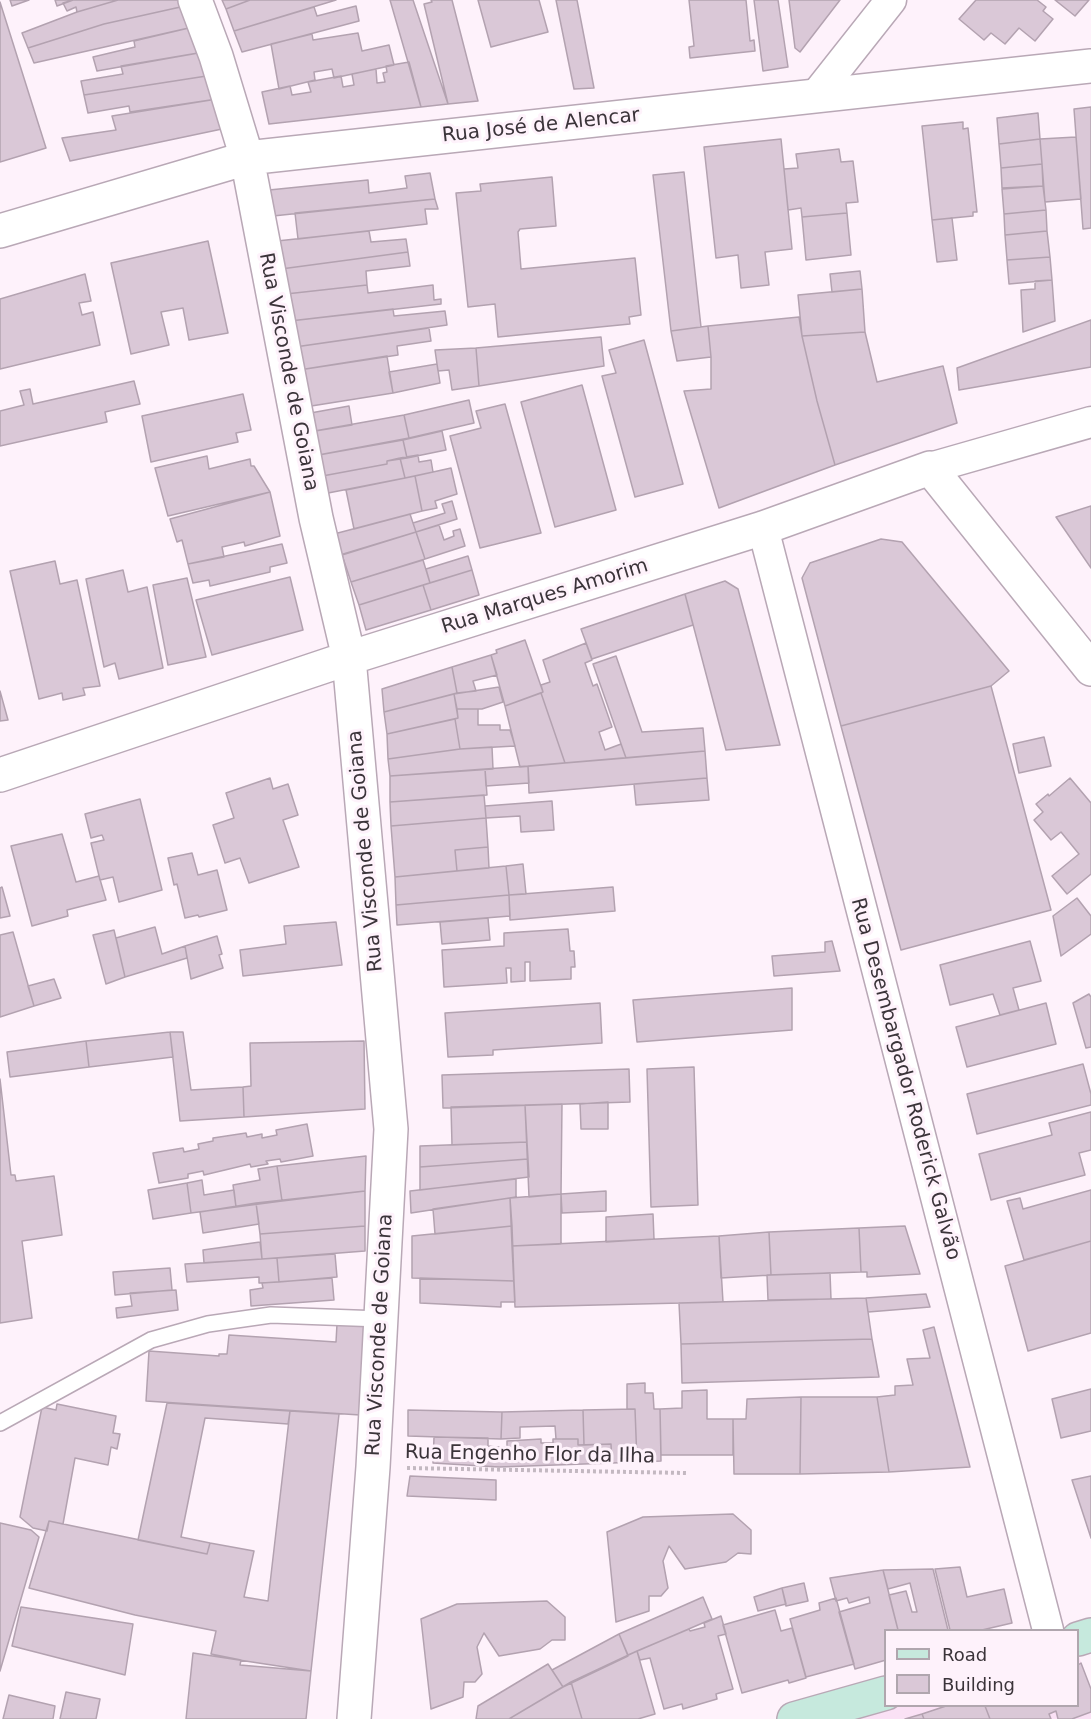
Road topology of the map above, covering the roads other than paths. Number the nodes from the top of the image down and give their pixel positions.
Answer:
1 (195, 0) edge
2 (891, 0) edge
3 (1091, 66) edge
4 (816, 95) junction
5 (247, 158) junction
6 (0, 231) edge
7 (1091, 422) edge
8 (930, 468) junction
9 (763, 528) junction
10 (349, 658) junction
11 (1091, 669) edge
12 (0, 775) edge
13 (381, 1320) junction
14 (0, 1423) edge
15 (1048, 1629) edge
16 (884, 1693) edge
17 (354, 1719) edge
18 (794, 1719) edge

1 - 5 street, Rua Visconde de Goiana
2 - 4 street
3 - 4 street, Rua José de Alencar
4 - 5 street, Rua José de Alencar
5 - 6 street, Rua José de Alencar
5 - 10 street, Rua Visconde de Goiana
7 - 8 street, Rua Marques Amorim
8 - 9 street, Rua Marques Amorim
8 - 11 street
9 - 10 street, Rua Marques Amorim
9 - 15 street, Rua Desembargador Roderick Galvão
10 - 12 street, Rua Marques Amorim
10 - 13 street, Rua Visconde de Goiana
13 - 14 lane
13 - 17 street, Rua Visconde de Goiana
16 - 18 main road

